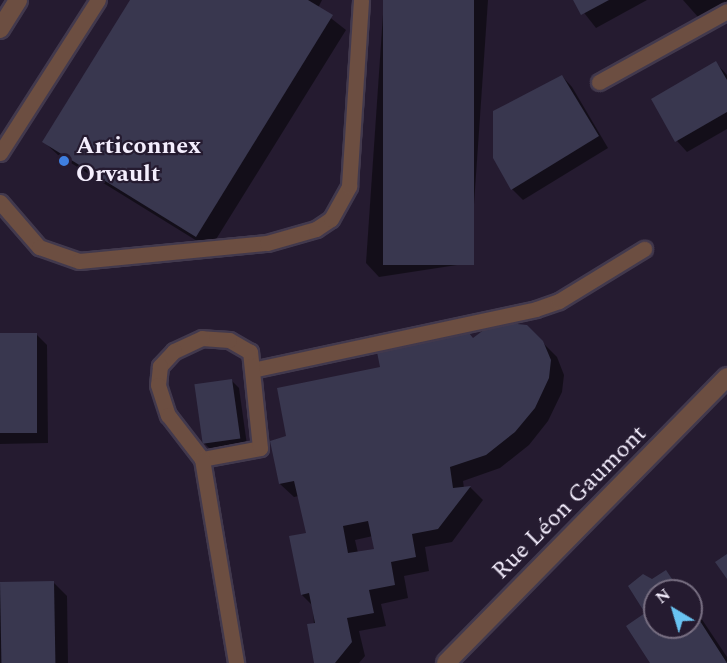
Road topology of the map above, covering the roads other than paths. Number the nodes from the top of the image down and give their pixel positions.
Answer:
1 (18, 0) edge
2 (98, 0) edge
3 (361, 0) edge
4 (727, 12) edge
5 (0, 29) edge
6 (599, 82) dead end
7 (0, 153) edge
8 (0, 202) edge
9 (644, 249) dead end
10 (252, 370) junction
11 (727, 377) edge
12 (202, 459) junction
13 (236, 663) edge
14 (446, 663) edge

1 - 5 street
2 - 7 lane
3 - 8 lane
4 - 6 lane
9 - 10 lane
10 - 12 lane
10 - 12 lane
11 - 14 street, Rue Léon Gaumont
12 - 13 lane

